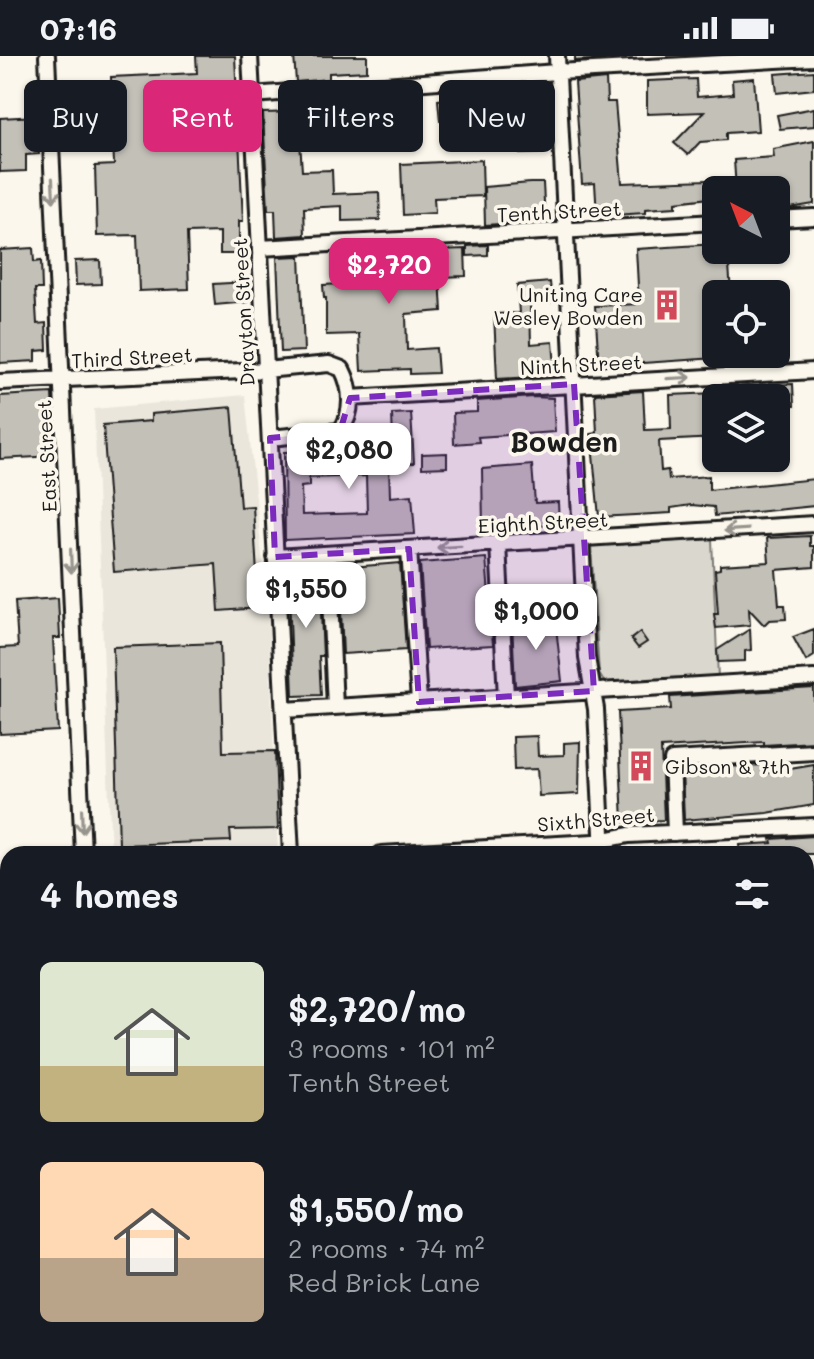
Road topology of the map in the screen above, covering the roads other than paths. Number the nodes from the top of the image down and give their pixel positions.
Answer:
1 (47, 56) edge
2 (250, 56) edge
3 (557, 56) edge
4 (814, 58) edge
5 (557, 72) junction
6 (251, 80) edge
7 (262, 94) edge
8 (255, 152) edge
9 (814, 217) edge
10 (790, 218) edge
11 (702, 223) edge
12 (566, 231) junction
13 (260, 248) junction
14 (265, 370) junction
15 (814, 371) edge
16 (63, 380) junction
17 (0, 382) edge
18 (574, 384) junction
19 (350, 398) junction
20 (270, 438) junction
21 (814, 524) edge
22 (581, 538) junction
23 (498, 544) junction
24 (409, 549) junction
25 (328, 554) junction
26 (275, 557) junction
27 (814, 678) edge
28 (594, 691) junction
29 (506, 697) junction
30 (419, 702) junction
31 (335, 707) junction
32 (284, 710) junction
33 (814, 752) edge
34 (814, 826) edge
35 (675, 833) junction
36 (83, 846) edge
37 (291, 846) edge
38 (523, 846) edge
39 (603, 846) edge

1 -> 16 street, East Street
2 - 6 street, Drayton Street
3 - 5 street
4 - 5 street
5 - 7 street
5 - 12 street
8 - 13 street, Drayton Street
9 - 10 street
11 - 12 street, Tenth Street
12 - 13 street, Tenth Street
12 - 18 street
13 - 14 street, Drayton Street
14 - 16 street, Third Street
14 - 19 street
14 - 20 street, Drayton Street
18 -> 15 street, Ninth Street
16 - 17 street, Third Street
16 -> 36 street, East Street
18 - 19 street, Ninth Street
18 - 22 street
19 - 20 street
20 - 26 street, Drayton Street
21 -> 22 street, Eighth Street
22 - 23 street, Eighth Street
22 - 28 street
23 -> 24 street, Eighth Street
23 - 29 street
24 - 25 street, Eighth Street
24 - 30 street
25 - 26 street, Eighth Street
25 - 31 street
26 - 32 street, Drayton Street
27 - 28 street
28 - 29 street
28 - 39 street
29 - 30 street
30 - 31 street
31 - 32 street
32 - 37 street, Drayton Street
33 - 35 street
34 - 35 street, Sixth Street
35 - 39 street, Sixth Street
38 - 39 street, Sixth Street

